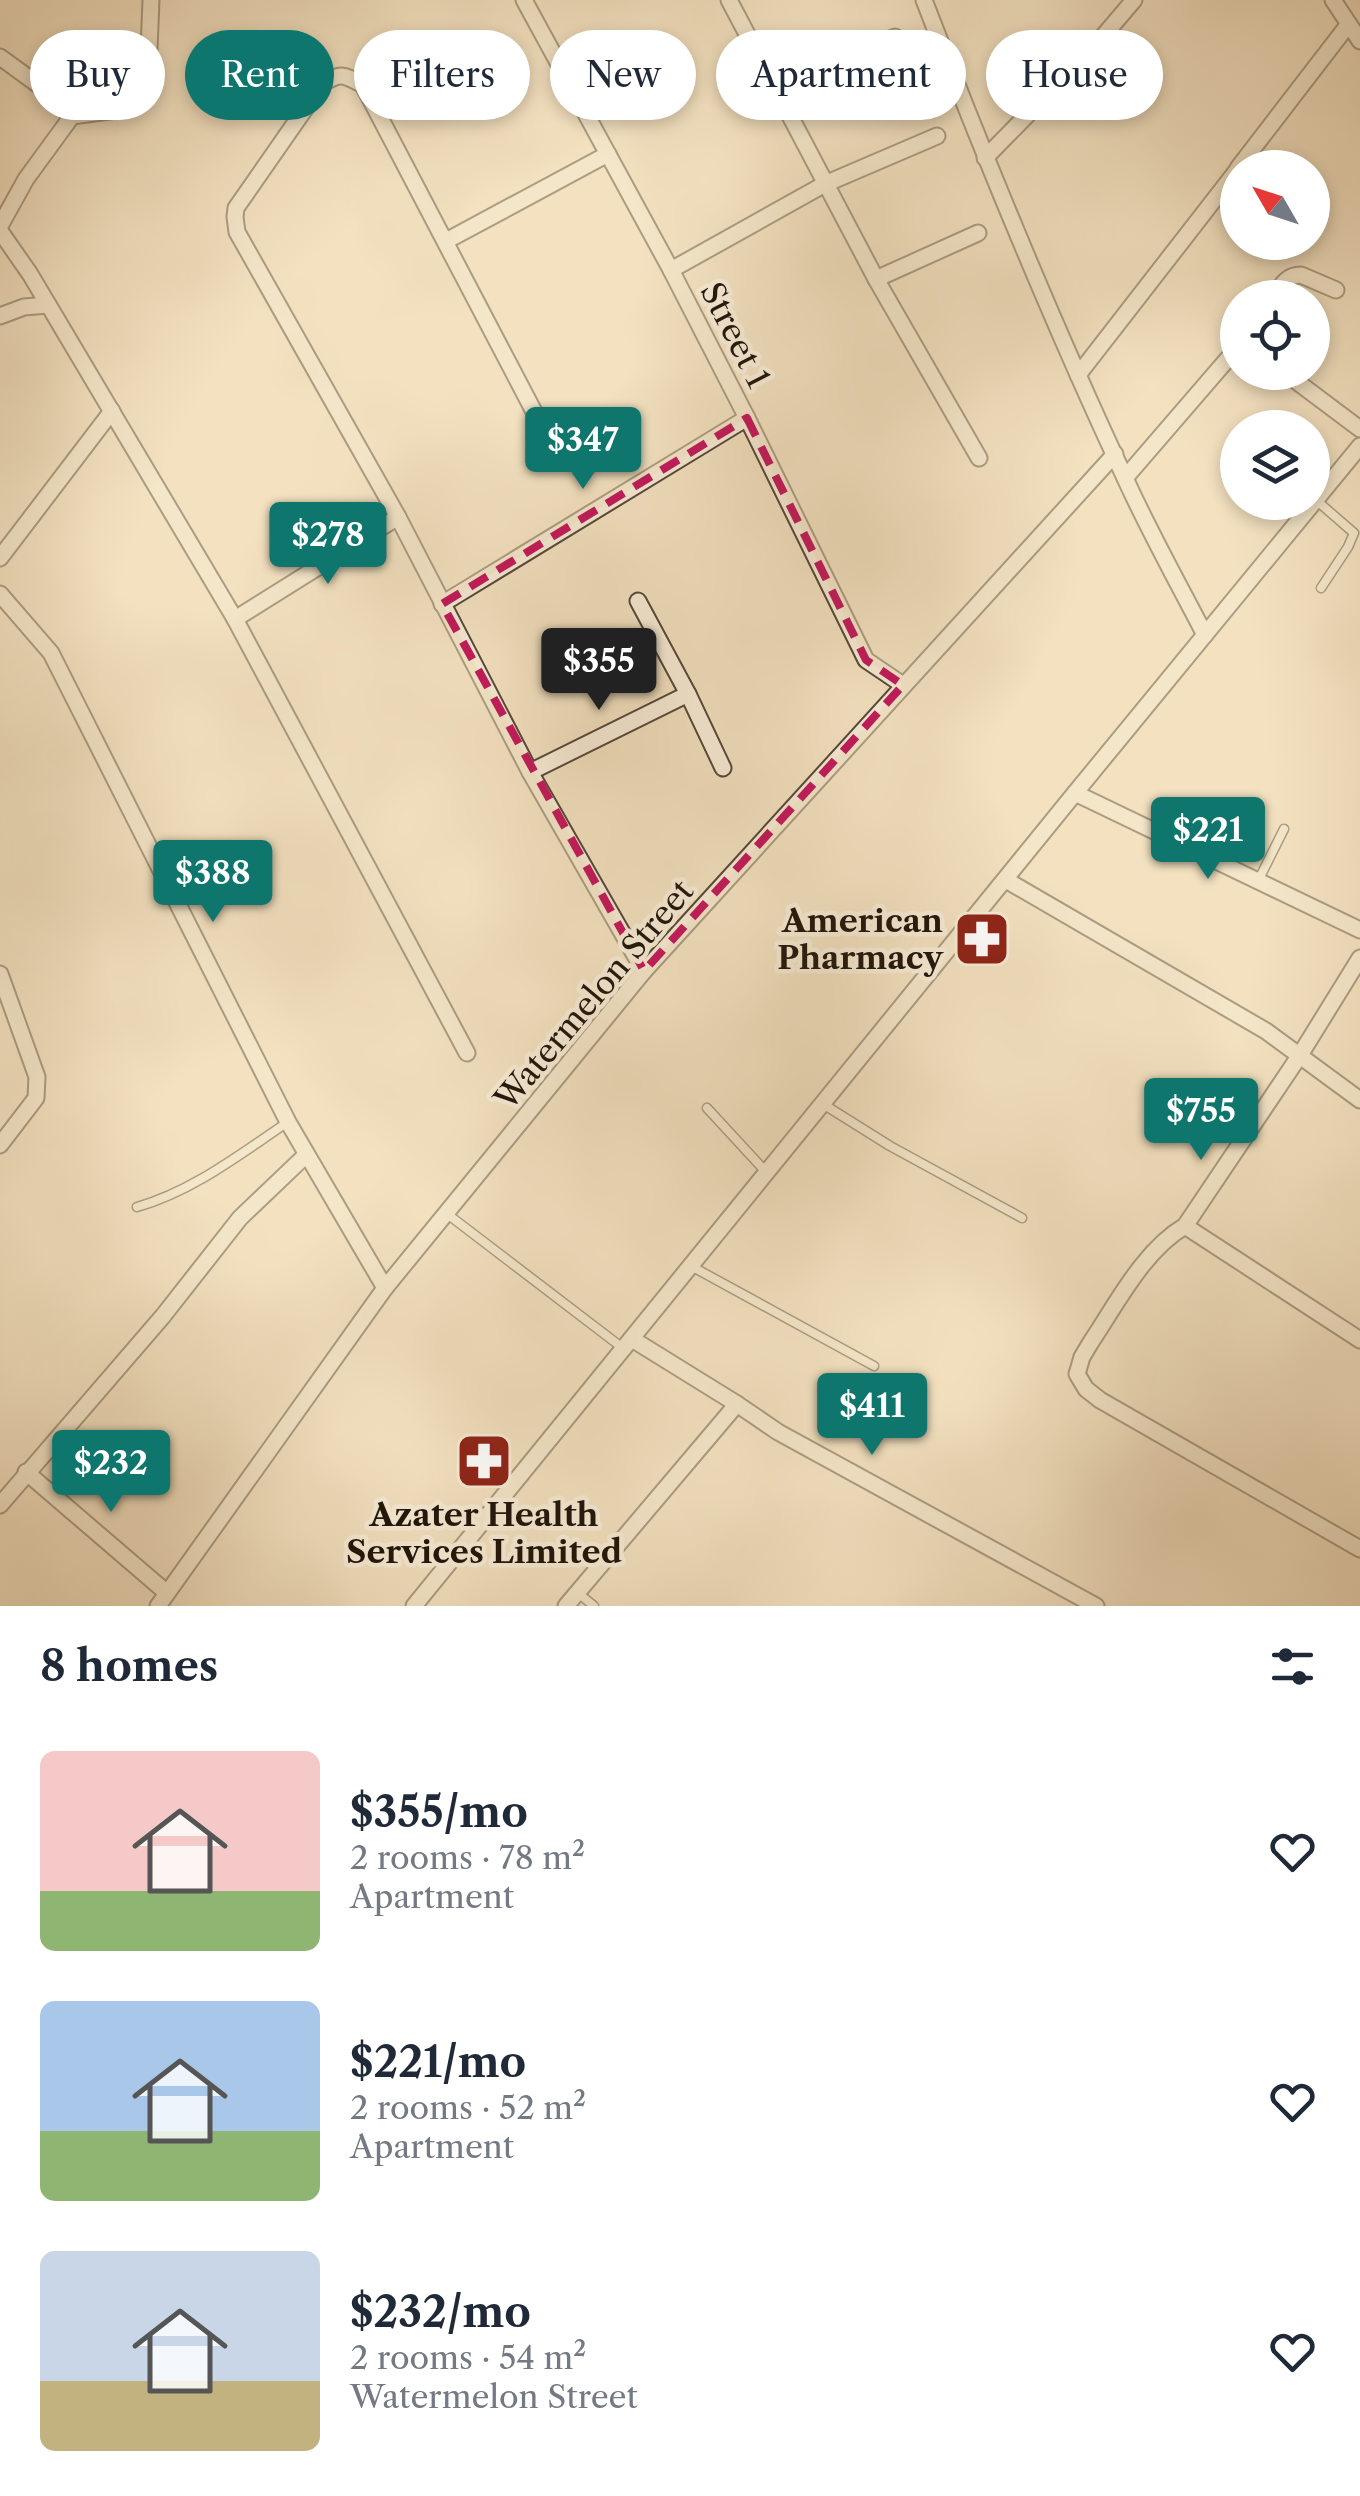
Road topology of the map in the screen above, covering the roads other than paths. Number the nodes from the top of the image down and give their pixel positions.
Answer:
1 (151, 0) edge
2 (524, 0) edge
3 (729, 0) edge
4 (924, 0) edge
5 (1134, 0) edge
6 (1338, 2) edge
7 (1348, 25) junction
8 (149, 30) edge
9 (745, 30) edge
10 (1360, 40) edge
11 (0, 57) edge
12 (30, 79) edge
13 (69, 120) edge
14 (791, 120) edge
15 (936, 136) dead end
16 (1252, 150) edge
17 (608, 154) junction
18 (985, 158) junction
19 (825, 184) junction
20 (1220, 191) edge
21 (0, 229) edge
22 (978, 233) dead end
23 (446, 241) junction
24 (671, 270) junction
25 (876, 280) junction
26 (1286, 280) edge
27 (1313, 280) edge
28 (1330, 287) edge
29 (1336, 290) dead end
30 (48, 304) junction
31 (0, 316) edge
32 (1220, 368) edge
33 (1078, 375) junction
34 (1308, 390) edge
35 (112, 411) junction
36 (748, 418) junction
37 (1360, 429) edge
38 (1360, 446) edge
39 (553, 448) dead end
40 (1115, 454) junction
41 (979, 458) dead end
42 (1124, 478) junction
43 (1330, 483) edge
44 (1330, 513) edge
45 (398, 517) junction
46 (1299, 520) edge
47 (0, 558) edge
48 (1321, 588) dead end
49 (0, 594) edge
50 (638, 601) dead end
51 (442, 604) junction
52 (235, 619) junction
53 (1205, 634) junction
54 (903, 685) junction
55 (688, 694) junction
56 (723, 768) dead end
57 (530, 772) junction
58 (1075, 793) junction
59 (1284, 829) dead end
60 (1006, 880) junction
61 (1258, 880) junction
62 (1360, 930) edge
63 (1360, 958) edge
64 (644, 971) junction
65 (0, 974) edge
66 (467, 1053) dead end
67 (1300, 1056) junction
68 (1360, 1100) edge
69 (823, 1104) junction
70 (707, 1108) dead end
71 (288, 1122) junction
72 (0, 1145) edge
73 (305, 1156) junction
74 (767, 1173) junction
75 (137, 1207) dead end
76 (446, 1214) junction
77 (1022, 1218) dead end
78 (1184, 1226) junction
79 (691, 1266) junction
80 (384, 1288) junction
81 (1360, 1340) edge
82 (628, 1344) junction
83 (874, 1366) dead end
84 (738, 1404) junction
85 (26, 1472) junction
86 (0, 1505) edge
87 (1360, 1550) edge
88 (578, 1592) junction
89 (163, 1599) edge
90 (414, 1606) edge
91 (566, 1606) edge
92 (594, 1606) edge
93 (1096, 1606) edge

1 - 8 street
2 - 17 street, Street 1
3 - 9 street
4 - 18 street
5 - 18 street
6 - 7 street
7 - 10 street
7 - 16 street
11 - 12 street
13 - 21 street
14 - 19 street
15 - 19 street
17 - 23 street
17 - 24 street, Street 1
18 - 33 street
19 - 24 street
19 - 25 street
20 - 33 street
21 - 30 street
22 - 25 street
23 - 39 street
23 - 45 street
24 - 36 street, Street 1
25 - 41 street
26 - 27 street
28 - 29 street
30 - 31 street
30 - 35 street
32 - 42 street
33 - 40 street
34 - 37 street
35 - 47 street
35 - 52 street
36 - 51 street
36 - 54 street, Street 1
38 - 43 street
40 - 42 street
40 - 54 street, Watermelon Street
42 - 53 street
44 - 48 lane
45 - 51 street
45 - 52 street
46 - 53 street
49 - 71 street
50 - 55 street
51 - 57 street
52 - 66 street
53 - 58 street
54 - 64 street, Watermelon Street
55 - 56 street
55 - 57 street
57 - 64 street
58 - 60 street
58 - 61 street
59 - 61 lane
60 - 67 street
60 - 69 street
61 - 62 street
63 - 67 street
64 - 76 street, Watermelon Street
65 - 72 street
67 - 68 street
67 - 78 street
69 - 74 street
69 - 77 lane
70 - 74 lane
71 - 73 street
71 - 75 lane
73 - 80 street
73 - 85 street
74 - 79 street
76 - 80 street, Watermelon Street
76 - 82 lane
78 - 81 street
78 - 87 street
79 - 82 street
79 - 83 lane
80 - 89 street, Watermelon Street
82 - 84 street
82 - 90 street
84 - 88 street
84 - 93 street
85 - 86 street
85 - 89 street
88 - 91 street
88 - 92 lane

